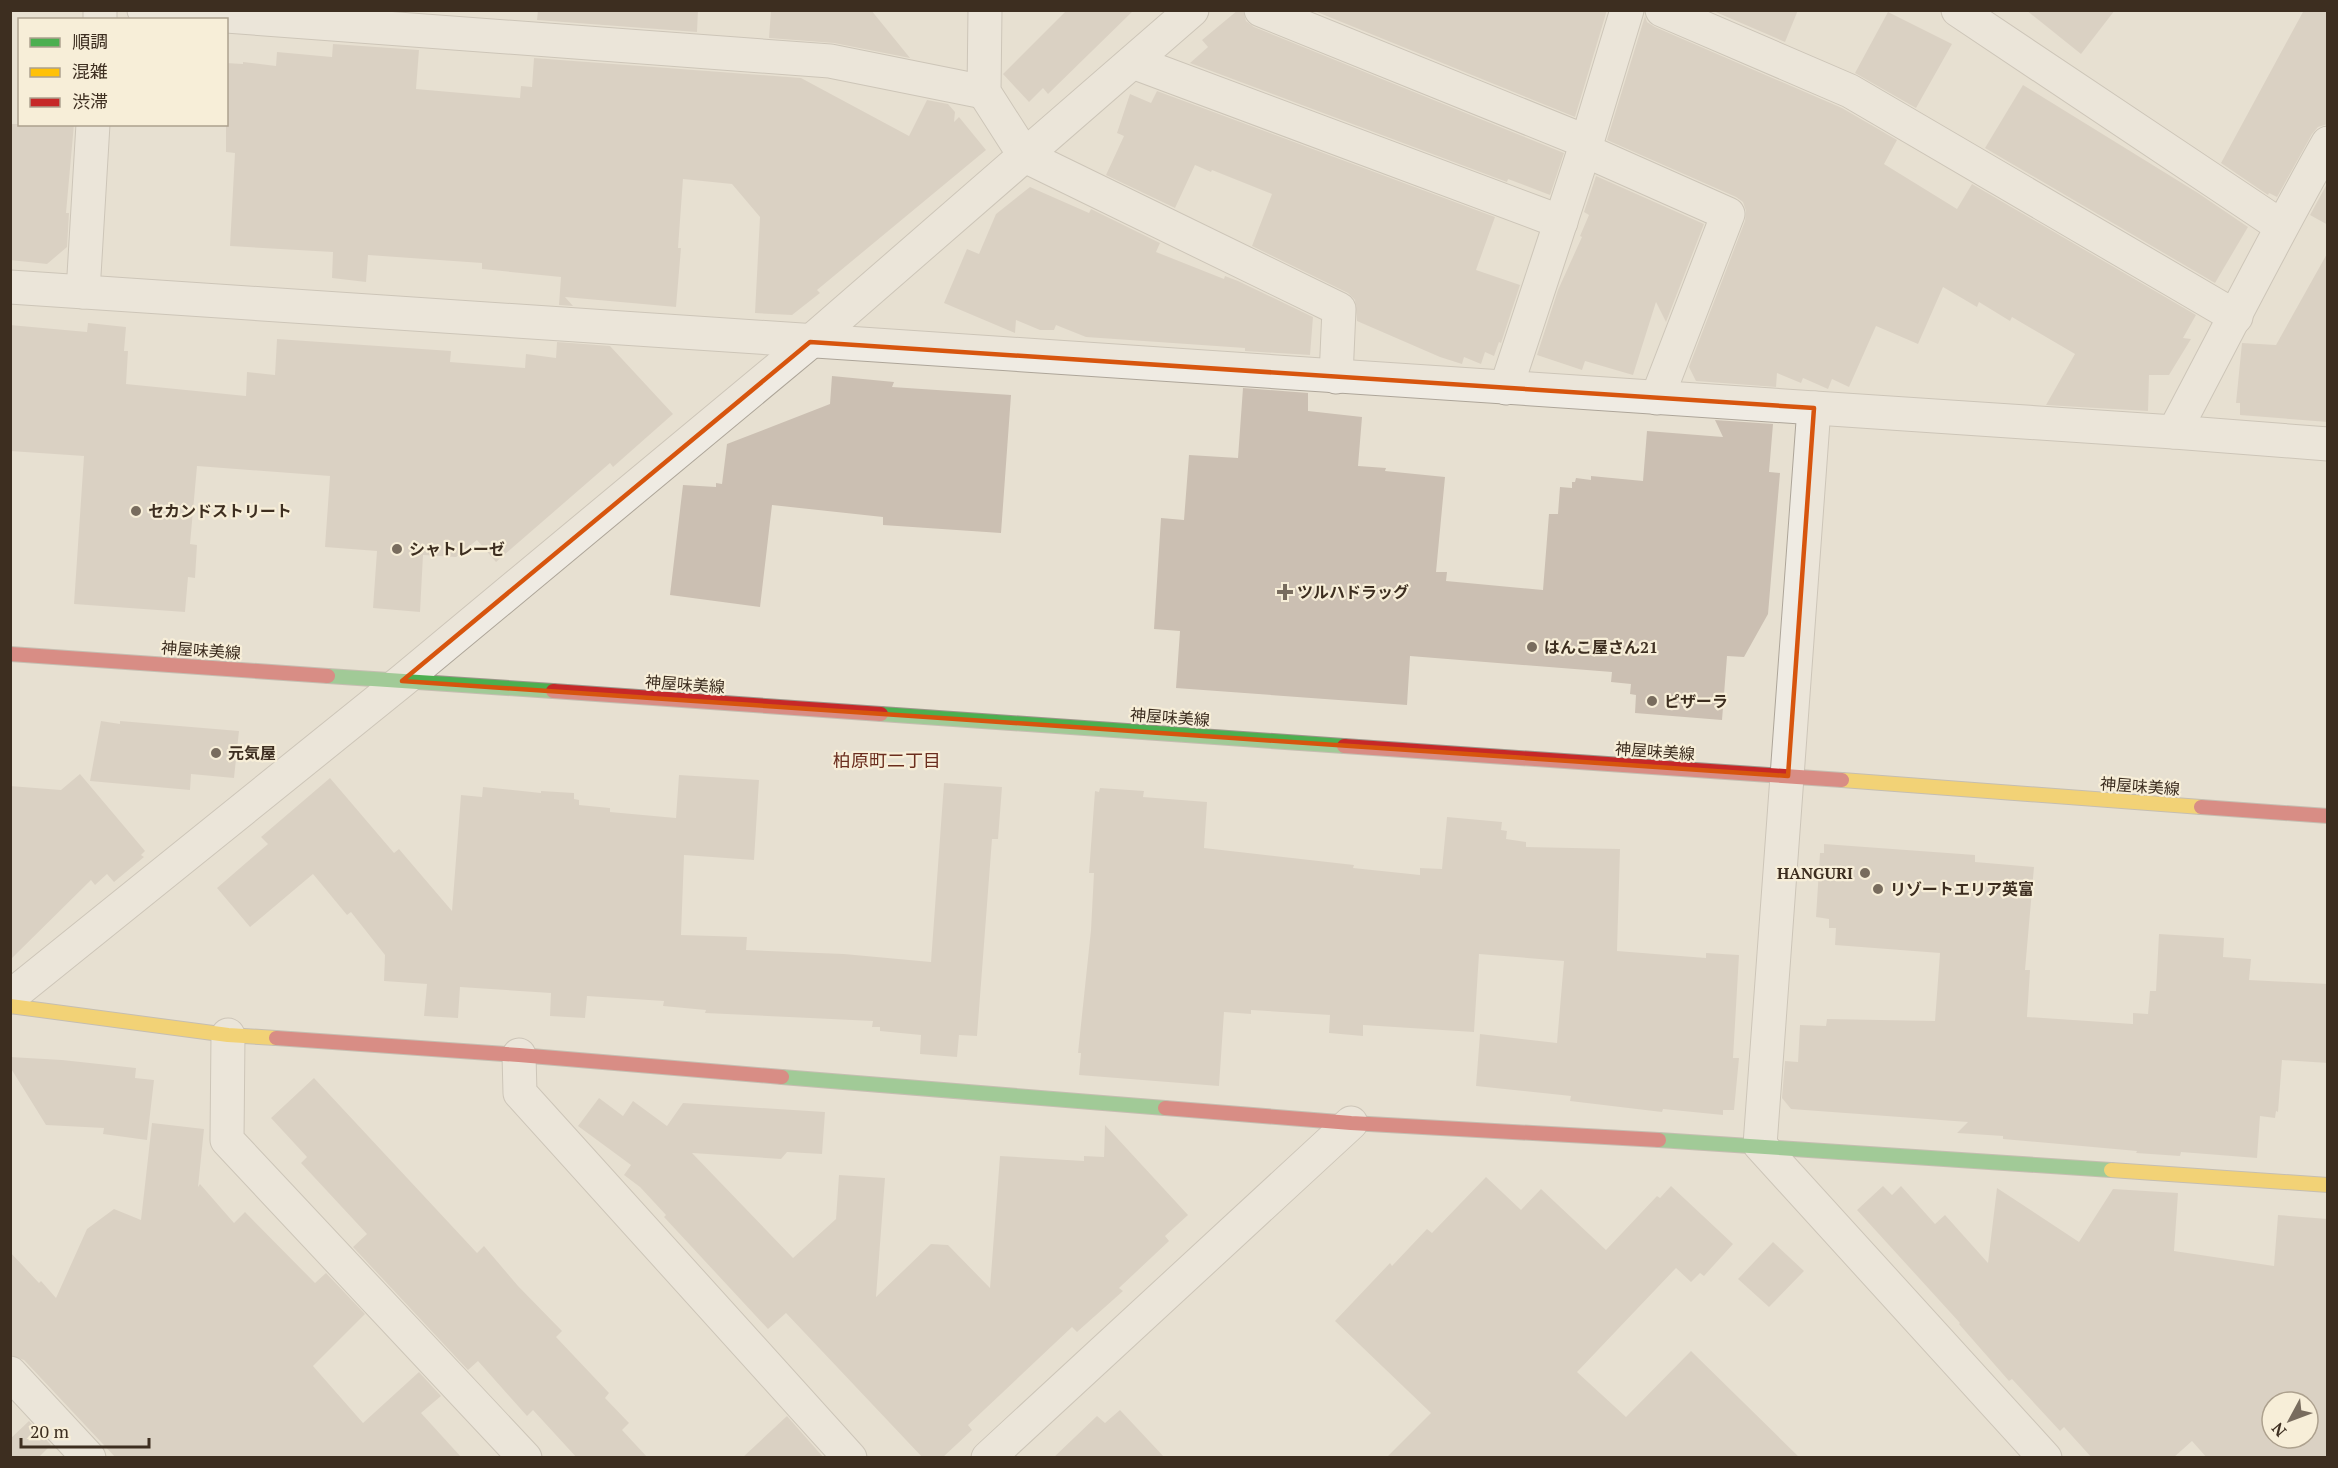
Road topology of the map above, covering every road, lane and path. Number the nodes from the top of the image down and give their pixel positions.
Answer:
1 (144, 10) edge
2 (985, 10) edge
3 (1192, 10) edge
4 (1261, 10) edge
5 (1627, 10) edge
6 (1662, 10) edge
7 (1958, 10) edge
8 (1133, 62) junction
9 (984, 92) junction
10 (93, 126) edge
11 (2328, 143) edge
12 (1586, 146) junction
13 (1025, 156) junction
14 (1561, 222) junction
15 (2281, 226) junction
16 (10, 287) edge
17 (83, 292) junction
18 (2236, 317) junction
19 (810, 342) junction
20 (1336, 377) junction
21 (1506, 388) junction
22 (1657, 398) junction
23 (1814, 408) junction
24 (2174, 432) junction
25 (2328, 444) edge
26 (10, 654) edge
27 (402, 681) junction
28 (1788, 776) junction
29 (2328, 816) edge
30 (10, 997) edge
31 (10, 1006) edge
32 (228, 1035) junction
33 (519, 1055) junction
34 (1351, 1123) junction
35 (1760, 1145) junction
36 (2328, 1185) edge
37 (10, 1373) edge
38 (88, 1458) edge
39 (525, 1458) edge
40 (850, 1458) edge
41 (988, 1458) edge
42 (2045, 1458) edge

1 - 9 street
2 - 9 street
3 - 8 street
4 - 12 street
5 - 12 street
6 - 18 street
7 - 15 street
8 - 13 street
8 - 14 street
9 - 13 street
10 - 17 street
11 - 15 street
12 - 14 street
12 - 22 street
13 - 19 street
13 - 20 street
14 - 21 street
15 - 18 street
16 - 17 street
17 - 19 street
18 - 24 street
19 - 20 street
19 - 27 street
20 - 21 street
21 - 22 street
22 - 23 street
23 - 24 street
23 - 28 street
24 - 25 street
26 - 27 street, 神屋味美線
27 - 28 street, 神屋味美線
27 - 30 street
28 - 29 street, 神屋味美線
28 - 35 street
31 - 32 street
32 - 33 street
32 - 39 street
33 - 34 street
33 - 40 street
34 - 35 street
34 - 41 street
35 - 36 street
35 - 42 street
37 - 38 street

